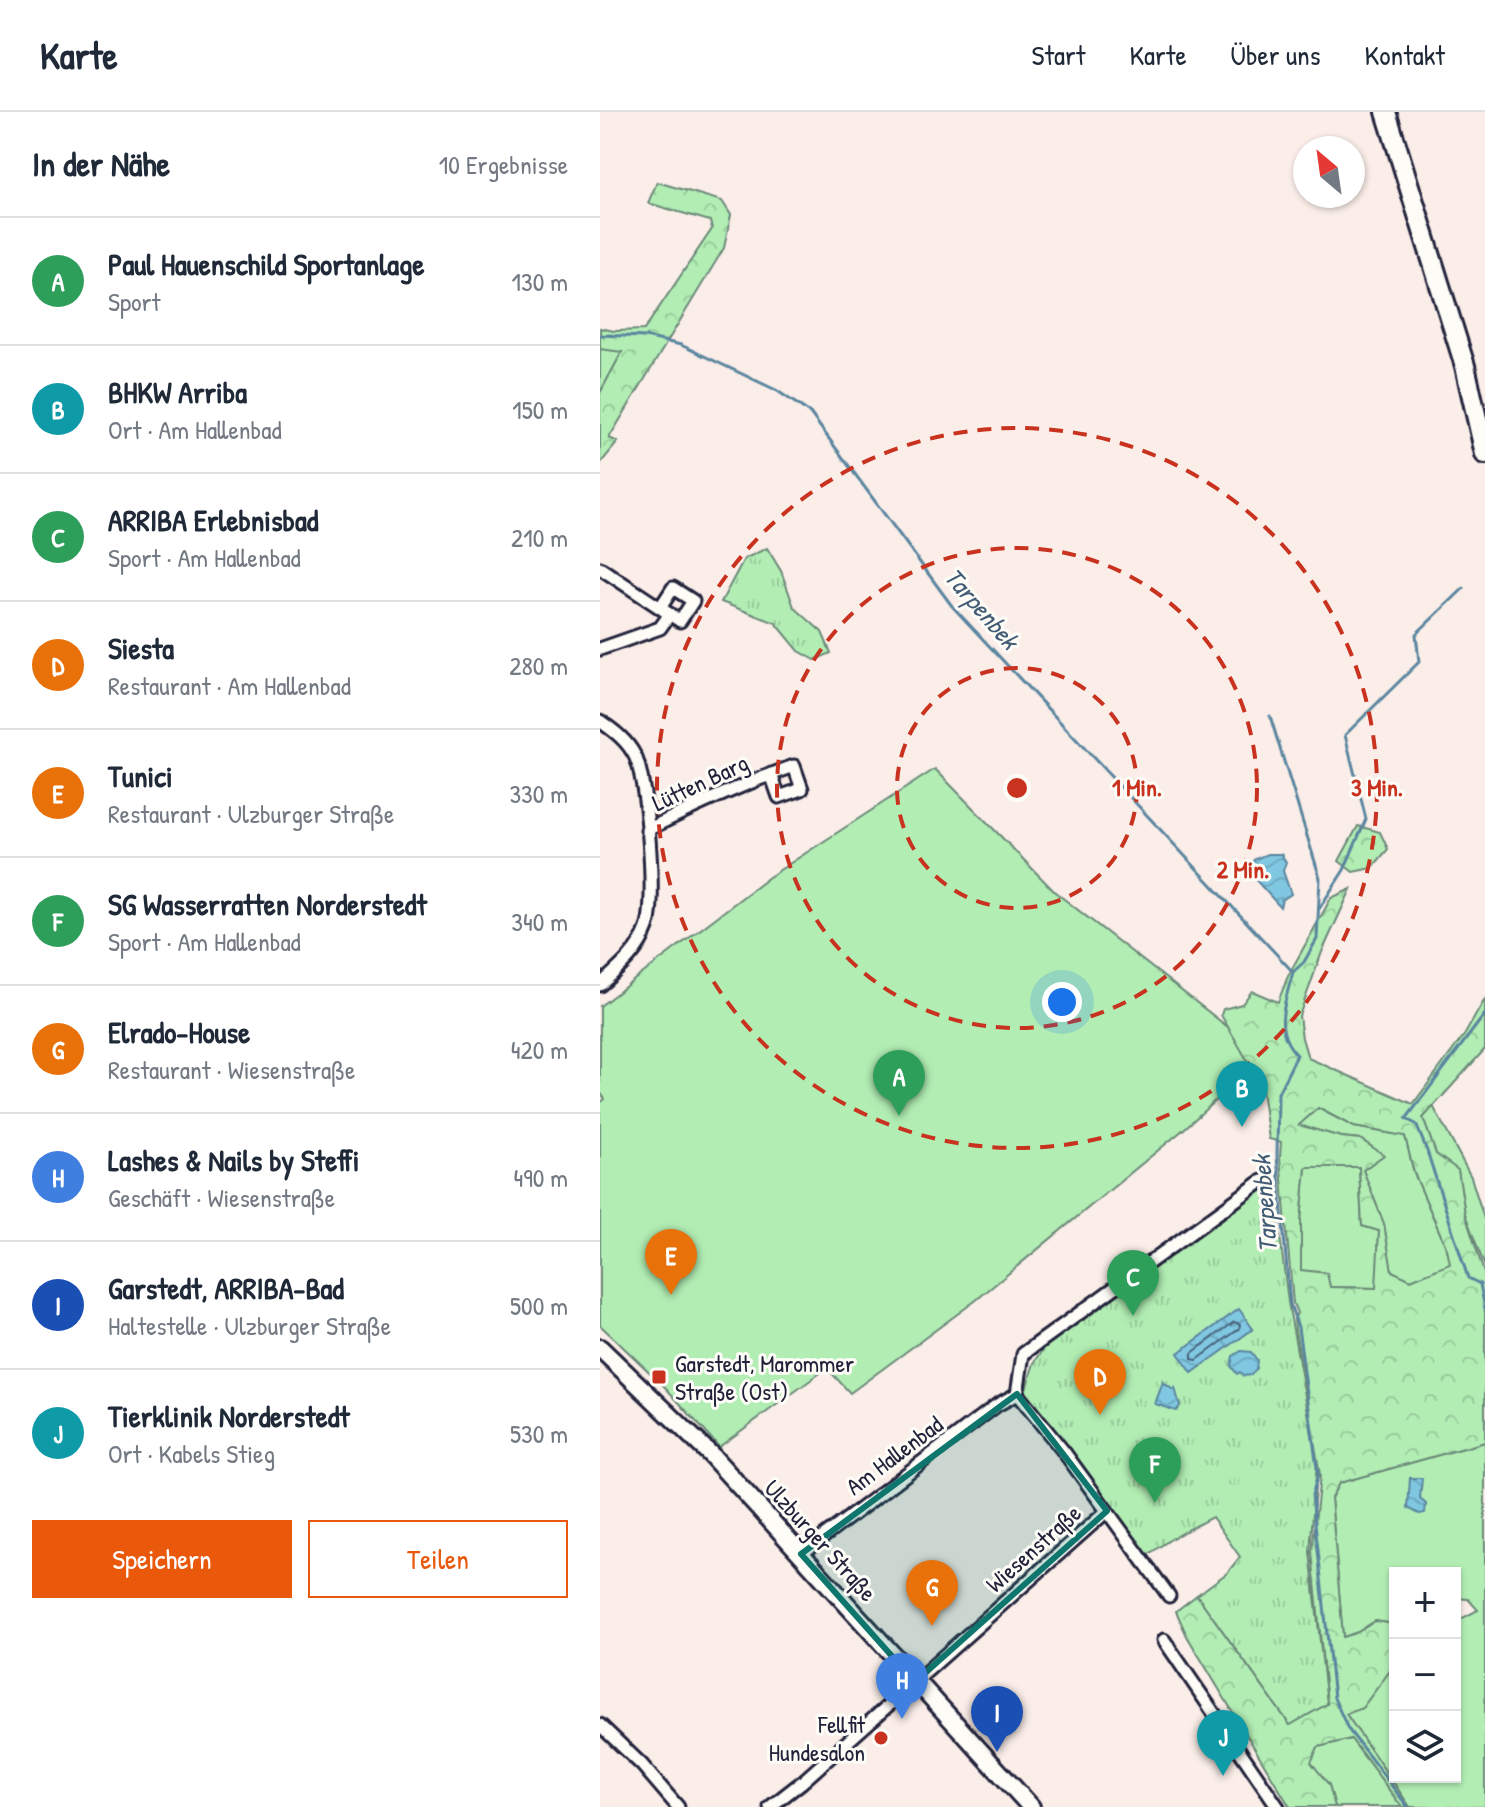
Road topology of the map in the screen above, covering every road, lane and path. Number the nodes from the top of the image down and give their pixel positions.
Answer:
1 (1386, 112) edge
2 (1485, 454) edge
3 (600, 568) edge
4 (600, 649) edge
5 (600, 721) edge
6 (771, 774) dead end
7 (647, 830) junction
8 (600, 985) edge
9 (1262, 1181) dead end
10 (600, 1348) edge
11 (1017, 1394) junction
12 (1107, 1511) junction
13 (801, 1554) junction
14 (1169, 1596) dead end
15 (1164, 1640) dead end
16 (915, 1682) junction
17 (600, 1725) edge
18 (678, 1807) edge
19 (770, 1807) edge
20 (1031, 1807) edge
21 (1278, 1807) edge

1 - 2 main road
3 - 4 street
5 - 7 street
6 - 7 street, Lütten Barg
7 - 8 street
9 - 11 street
10 - 13 main road, Ulzburger Straße
11 - 12 street
11 - 13 street, Am Hallenbad
12 - 14 street
12 - 16 street, Wiesenstraße
13 - 16 main road, Ulzburger Straße
15 - 21 street
16 - 19 street, Wiesenstraße
16 - 20 main road, Ulzburger Straße
17 - 18 street

